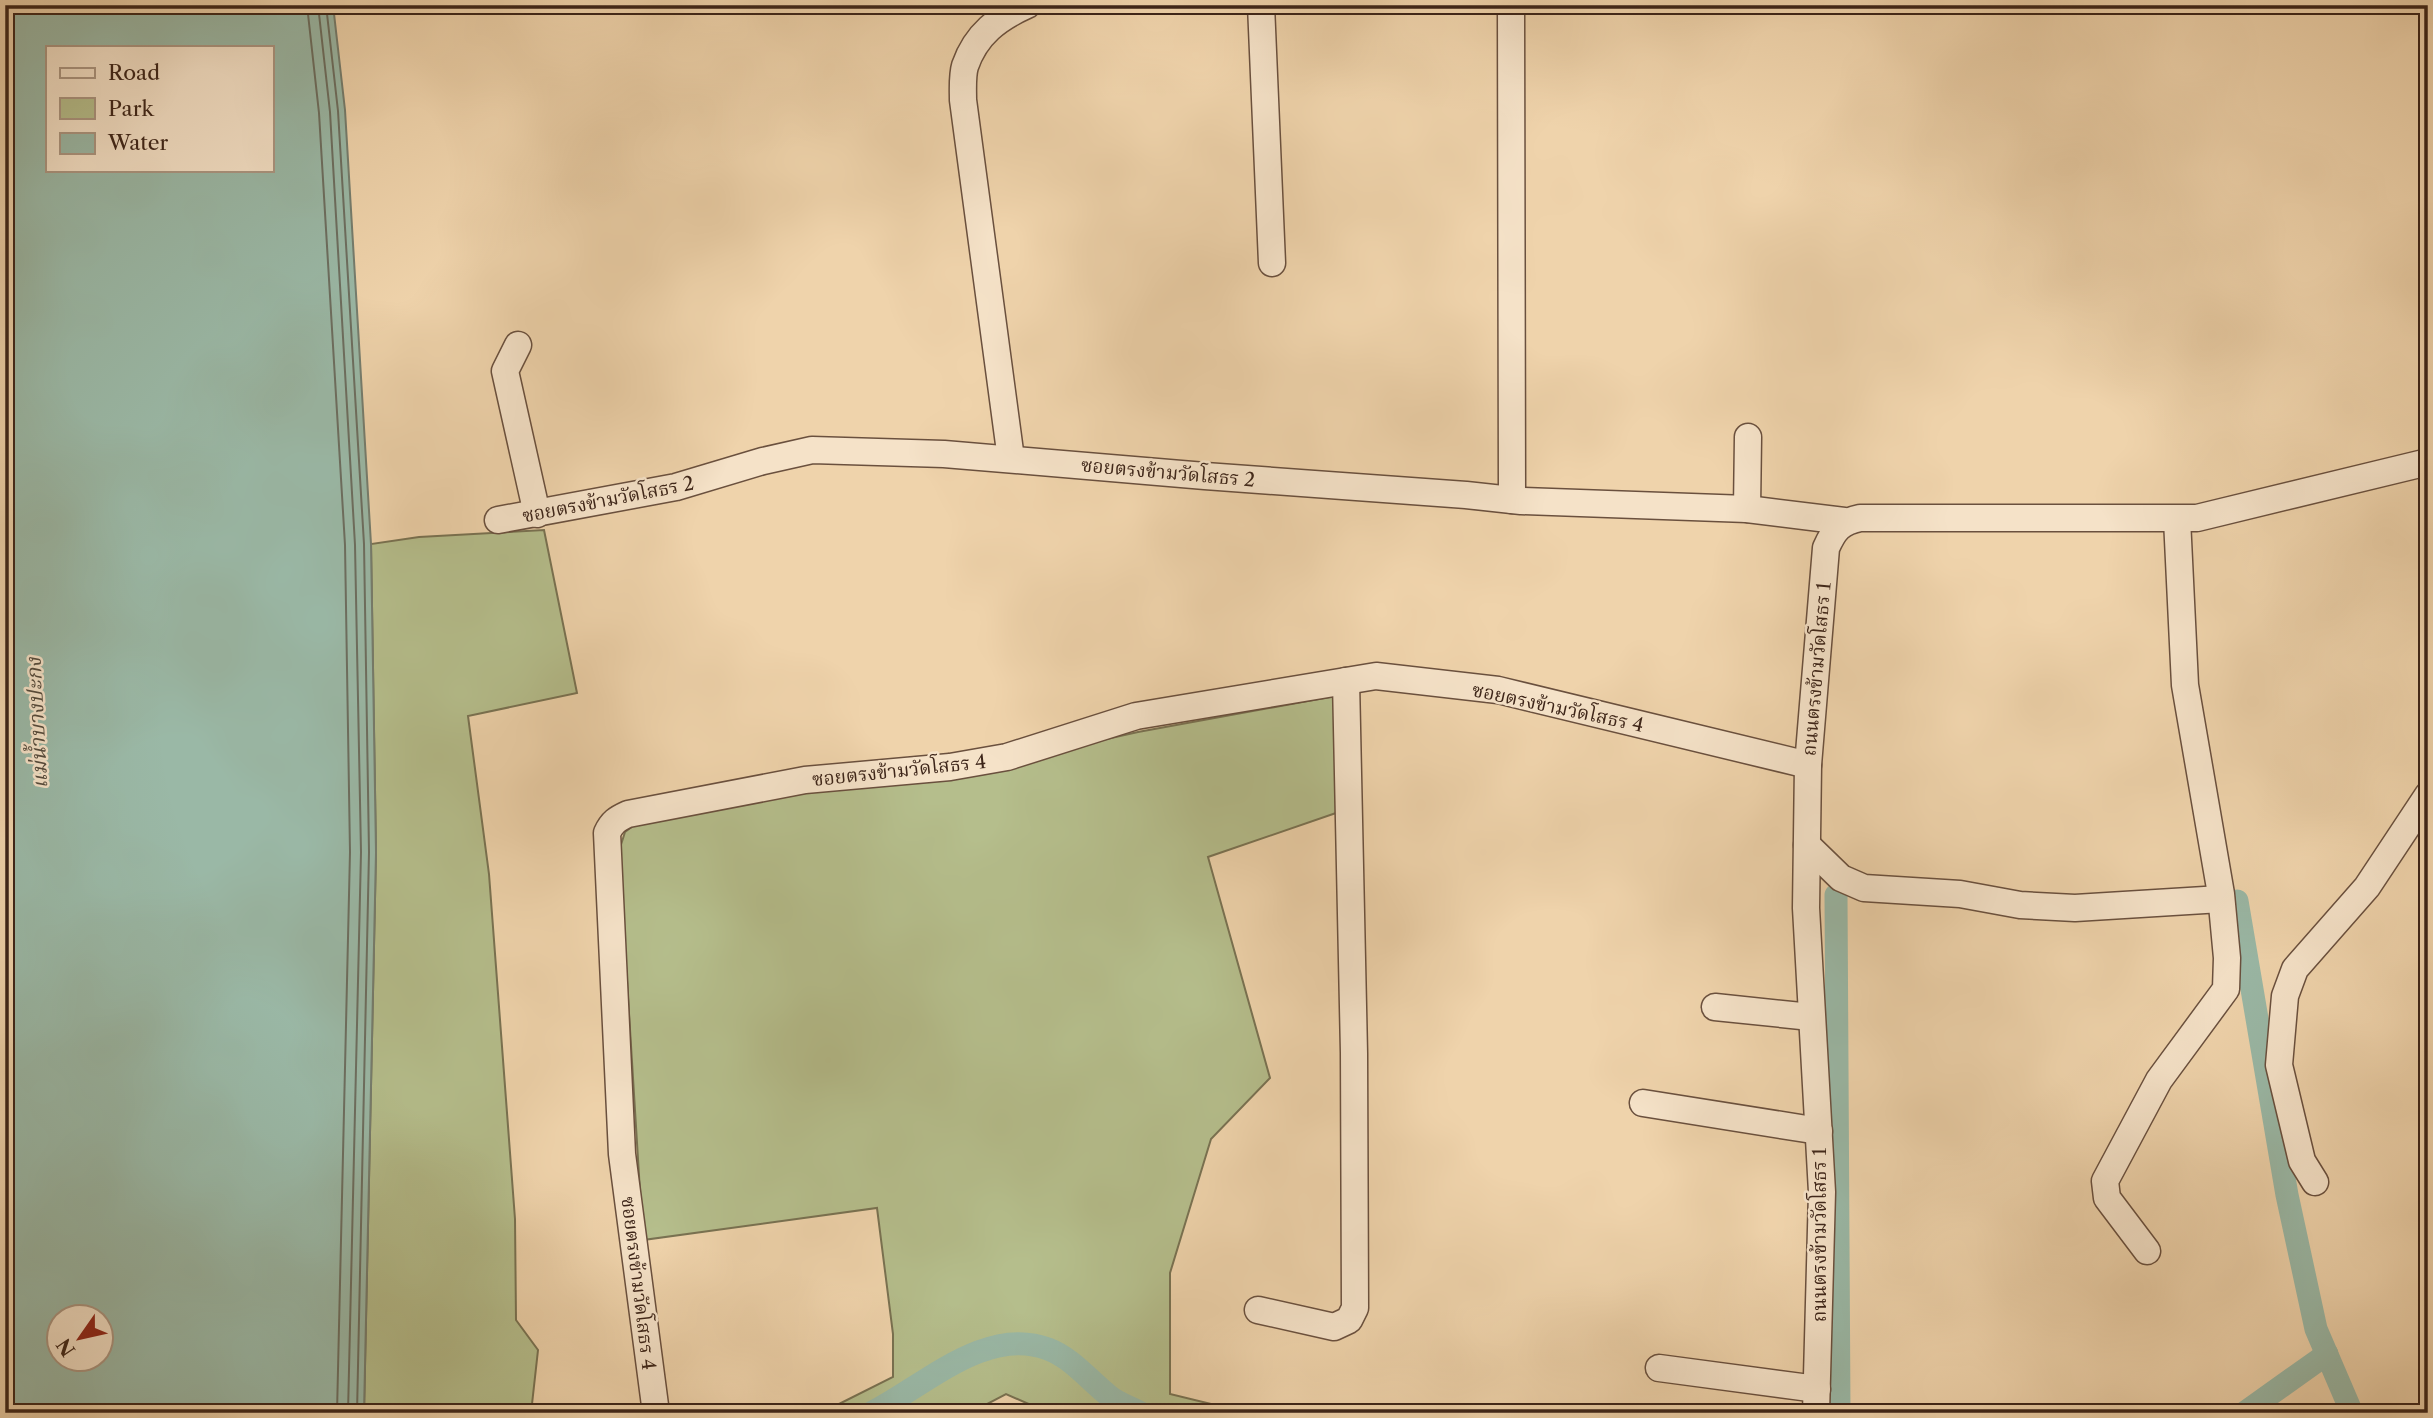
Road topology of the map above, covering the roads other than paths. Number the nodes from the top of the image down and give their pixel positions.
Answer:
1 (1027, 5) edge
2 (1261, 5) edge
3 (1511, 5) edge
4 (1272, 263) dead end
5 (518, 345) dead end
6 (1748, 437) dead end
7 (1012, 459) junction
8 (2428, 462) edge
9 (1512, 500) junction
10 (1747, 509) junction
11 (537, 514) junction
12 (2177, 519) junction
13 (498, 520) dead end
14 (1844, 521) junction
15 (1346, 681) junction
16 (1808, 765) junction
17 (2428, 795) edge
18 (1807, 845) junction
19 (2221, 899) junction
20 (1715, 1007) dead end
21 (1811, 1017) junction
22 (1643, 1103) dead end
23 (1819, 1131) junction
24 (2315, 1182) dead end
25 (2147, 1251) dead end
26 (1258, 1310) dead end
27 (1659, 1368) dead end
28 (1817, 1401) edge
29 (656, 1413) edge

1 - 7 street
2 - 4 street
3 - 9 street
5 - 11 street
6 - 10 street
7 - 9 street, ซอยตรงข้ามวัดโสธร 2
7 - 11 street, ซอยตรงข้ามวัดโสธร 2
8 - 12 street
9 - 10 street, ซอยตรงข้ามวัดโสธร 2
10 - 14 street, ซอยตรงข้ามวัดโสธร 2
11 - 13 street, ซอยตรงข้ามวัดโสธร 2
12 - 14 street
12 - 19 street
14 - 16 street, ถนนตรงข้ามวัดโสธร 1
15 - 16 street, ซอยตรงข้ามวัดโสธร 4
15 - 26 street
15 - 29 street, ซอยตรงข้ามวัดโสธร 4
16 - 18 street, ถนนตรงข้ามวัดโสธร 1
17 - 24 street
18 - 19 street
18 - 21 street, ถนนตรงข้ามวัดโสธร 1
19 - 25 street
20 - 21 street
21 - 23 street, ถนนตรงข้ามวัดโสธร 1
22 - 23 street
23 - 28 street, ถนนตรงข้ามวัดโสธร 1
27 - 28 street

